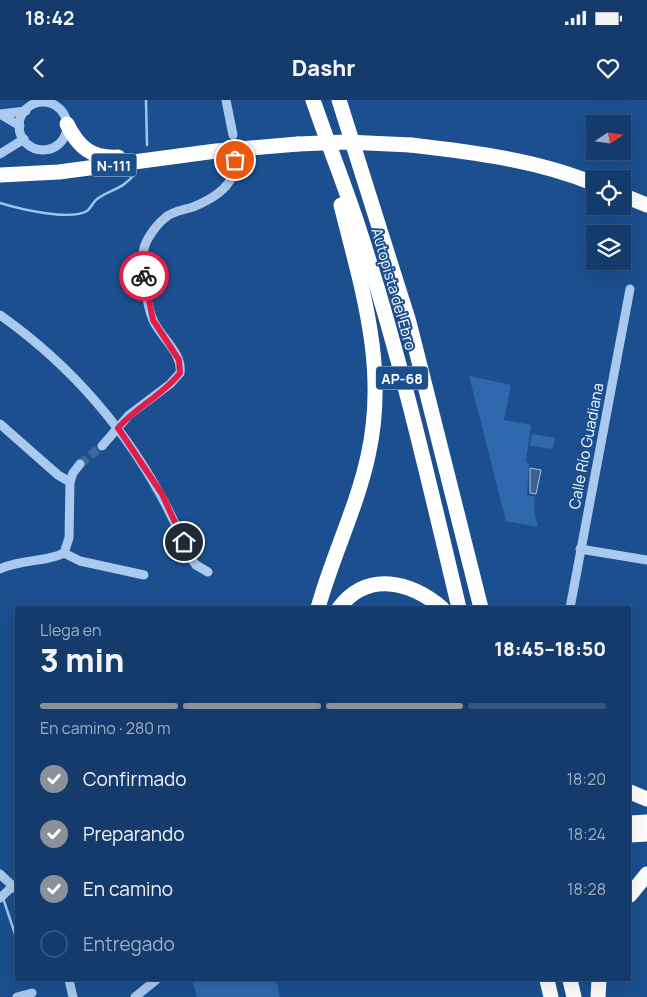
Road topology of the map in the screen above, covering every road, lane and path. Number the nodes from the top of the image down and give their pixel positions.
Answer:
1 (226, 100) edge
2 (313, 100) edge
3 (339, 100) edge
4 (44, 101) edge
5 (26, 111) junction
6 (0, 114) edge
7 (67, 124) junction
8 (20, 126) junction
9 (233, 135) dead end
10 (24, 139) junction
11 (216, 151) junction
12 (330, 152) junction
13 (0, 154) edge
14 (235, 160) dead end
15 (59, 172) junction
16 (0, 175) edge
17 (586, 181) edge
18 (0, 182) edge
19 (631, 199) edge
20 (647, 205) edge
21 (630, 289) dead end
22 (0, 315) edge
23 (410, 322) junction
24 (0, 424) edge
25 (118, 428) junction
26 (102, 446) tunnel mouth
27 (80, 464) tunnel mouth
28 (70, 482) junction
29 (580, 549) junction
30 (64, 553) junction
31 (647, 560) edge
32 (0, 569) edge
33 (208, 572) dead end
34 (144, 575) dead end
35 (319, 606) edge
36 (340, 606) edge
37 (439, 606) edge
38 (458, 606) edge
39 (481, 606) edge
40 (488, 606) edge
41 (570, 606) edge
42 (631, 792) edge
43 (647, 799) edge
44 (647, 822) edge
45 (631, 823) edge
46 (647, 834) edge
47 (631, 835) edge
48 (0, 874) edge
49 (15, 888) edge
50 (0, 898) edge
51 (69, 981) edge
52 (155, 981) edge
53 (547, 981) edge
54 (570, 981) edge
55 (599, 981) edge
56 (32, 994) dead end
57 (17, 997) edge
58 (73, 997) edge
59 (135, 997) edge
60 (551, 997) edge
61 (574, 997) edge
62 (598, 997) edge

1 - 9 street
2 - 12 highway, Autopista del Ebro / AP-68
3 - 23 highway, Autopista del Ebro / AP-68
4 - 5 street
4 - 7 street
5 - 6 street
5 - 8 street
6 - 8 street
7 - 10 street
7 - 11 highway
8 - 10 street
10 - 13 street
11 - 15 highway, N-111
11 - 17 highway, N-111, bridge
12 - 35 highway
12 - 38 highway, Autopista del Ebro / AP-68
14 - 25 street
15 - 16 highway, N-111
15 - 18 highway
19 - 20 highway
21 - 29 street, Calle Río Guadiana
22 - 25 street
23 - 39 highway, Autopista del Ebro / AP-68
23 - 40 highway
24 - 28 street
25 - 26 street
25 - 33 street
27 - 28 street
28 - 30 street
29 - 31 street
29 - 41 street, Calle Río Guadiana
30 - 32 street
30 - 34 street
36 - 37 highway
42 - 43 highway
44 - 45 highway
46 - 47 highway
48 - 49 street
49 - 50 street
51 - 58 street
52 - 59 street
53 - 60 highway
54 - 61 highway
55 - 62 highway
56 - 57 street

